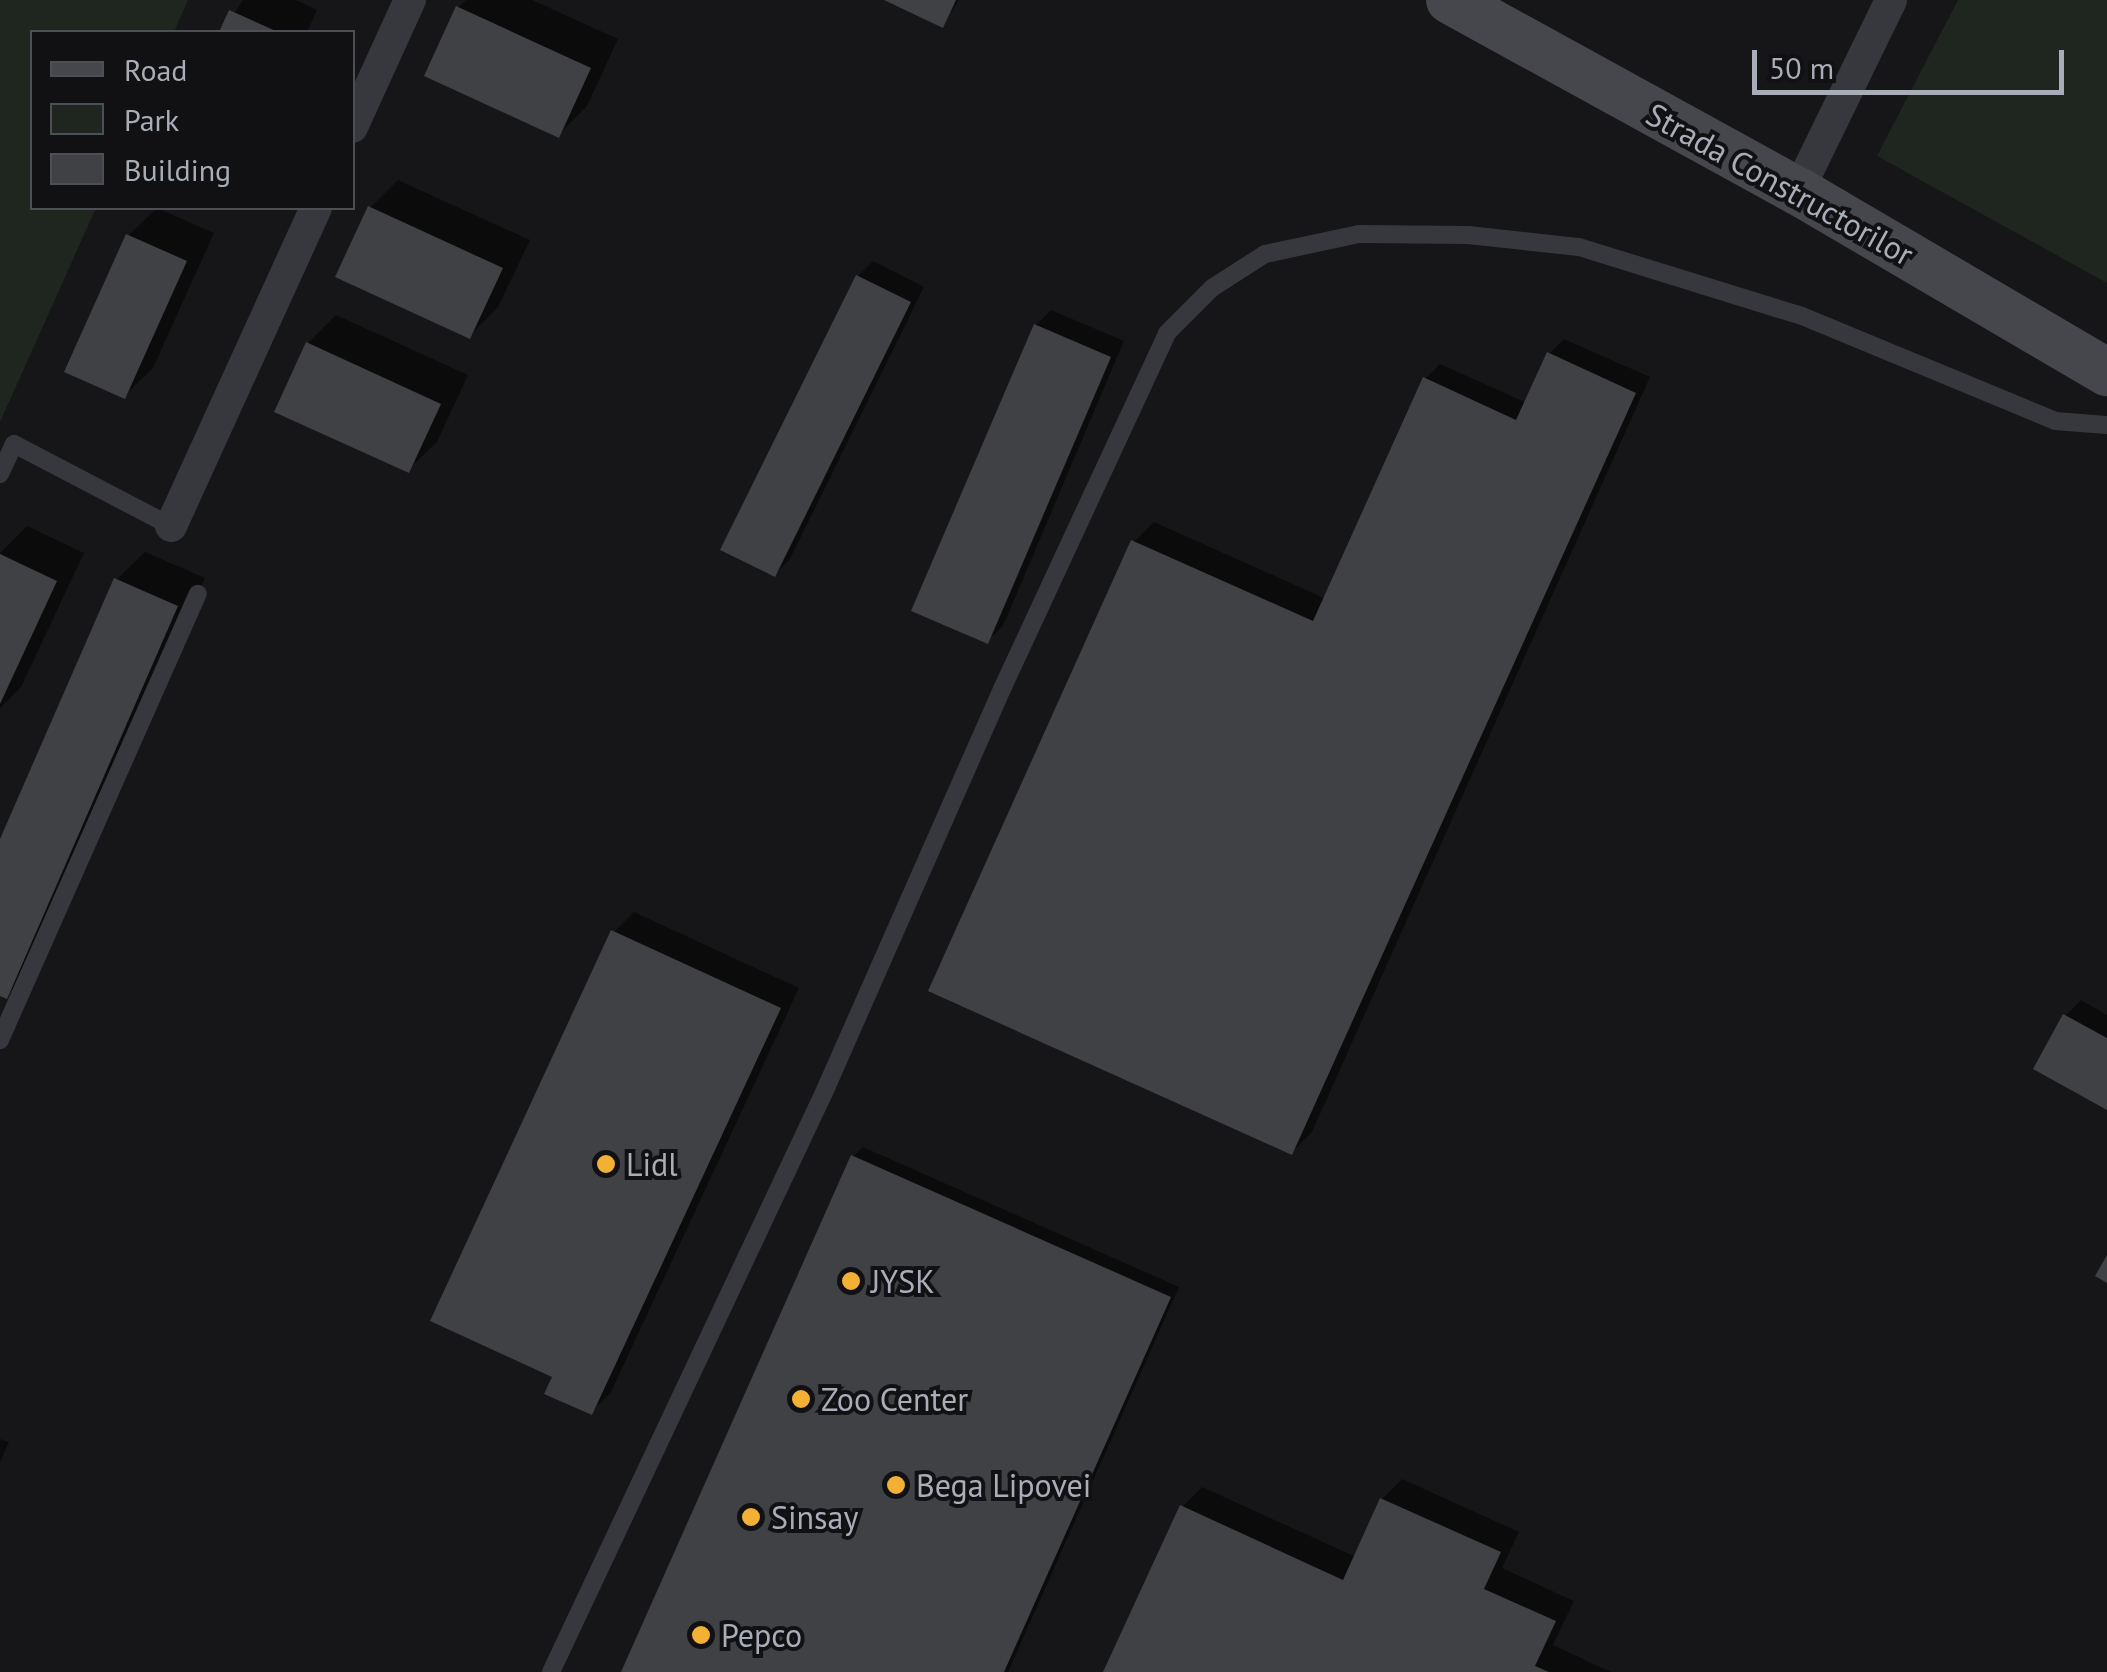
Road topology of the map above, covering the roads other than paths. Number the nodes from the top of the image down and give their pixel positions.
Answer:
1 (410, 0) edge
2 (1450, 0) edge
3 (1891, 0) edge
4 (355, 120) edge
5 (1798, 191) junction
6 (315, 210) edge
7 (2107, 372) edge
8 (2107, 424) edge
9 (0, 474) edge
10 (171, 526) joint
11 (198, 594) dead end
12 (0, 1040) edge
13 (551, 1672) edge

1 - 4 street
2 - 5 main road, Strada Constructorilor
3 - 5 street
5 - 7 main road, Strada Constructorilor
6 - 10 street
8 - 13 lane
9 - 10 lane
11 - 12 lane

